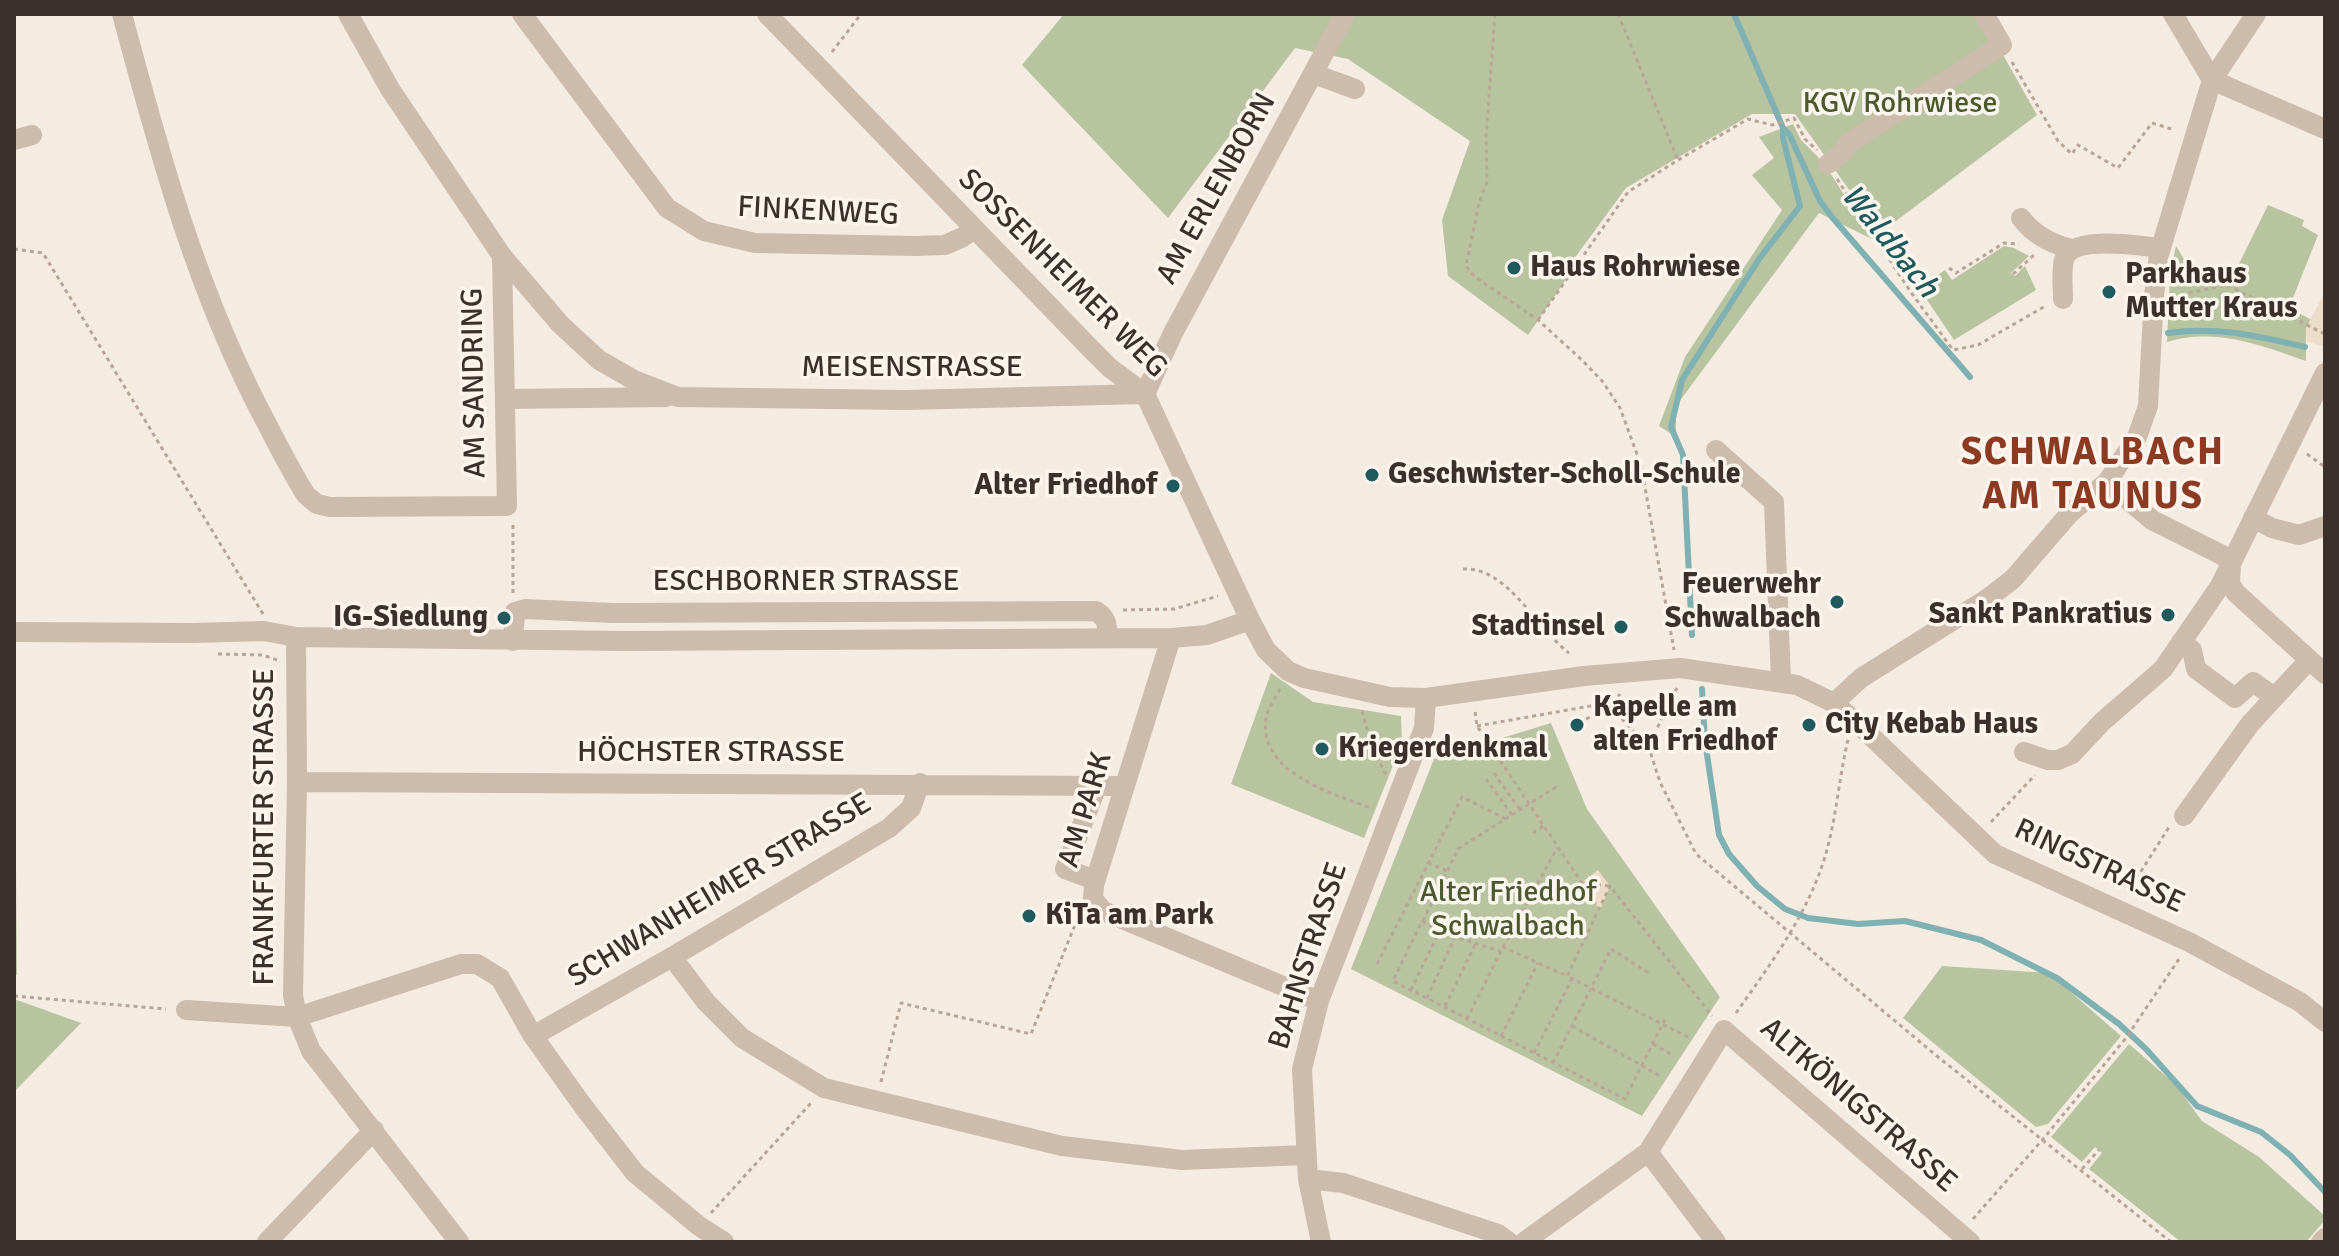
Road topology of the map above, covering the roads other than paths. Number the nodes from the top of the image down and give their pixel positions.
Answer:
1 (122, 14) edge
2 (348, 14) edge
3 (522, 14) edge
4 (767, 14) edge
5 (1345, 14) edge
6 (1984, 14) edge
7 (2173, 14) edge
8 (2256, 14) edge
9 (1314, 74) junction
10 (2212, 80) junction
11 (1355, 89) dead end
12 (2325, 129) edge
13 (1828, 164) road end
14 (2021, 218) dead end
15 (973, 229) junction
16 (2161, 248) junction
17 (2071, 249) junction
18 (502, 256) junction
19 (2065, 289) road end
20 (2325, 373) edge
21 (1145, 394) junction
22 (678, 397) junction
23 (506, 399) junction
24 (1716, 450) dead end
25 (2107, 482) junction
26 (2253, 518) junction
27 (2325, 526) edge
28 (2231, 563) junction
29 (1250, 620) junction
30 (14, 632) edge
31 (296, 637) junction
32 (1108, 637) junction
33 (1171, 638) junction
34 (513, 641) junction
35 (2181, 642) junction
36 (2317, 667) edge
37 (1288, 671) joint
38 (1781, 681) junction
39 (2274, 697) junction
40 (1426, 698) junction
41 (1834, 703) junction
42 (2024, 752) dead end
43 (297, 782) junction
44 (920, 783) junction
45 (1097, 786) junction
46 (1125, 786) junction
47 (2184, 816) road end
48 (1094, 890) junction
49 (672, 957) junction
50 (1319, 1001) junction
51 (186, 1010) road end
52 (297, 1017) junction
53 (2325, 1022) edge
54 (533, 1036) junction
55 (374, 1130) junction
56 (1648, 1152) junction
57 (1305, 1155) junction
58 (1308, 1179) junction
59 (1960, 1239) edge
60 (267, 1242) edge
61 (459, 1242) edge
62 (724, 1242) edge
63 (1321, 1242) edge
64 (1509, 1242) edge
65 (1524, 1242) edge
66 (1716, 1242) edge

1 - 23 street, AM SANDRING
2 - 18 street, AM SANDRING
3 - 15 street, FINKENWEG
4 - 15 street, SOSSENHEIMER WEG
5 - 9 street, AM ERLENBORN
6 - 13 street
7 - 10 street
8 - 10 street
9 - 11 street
9 - 21 street, AM ERLENBORN
10 - 12 street
10 - 16 street
14 - 17 street
15 - 21 street, SOSSENHEIMER WEG
16 - 17 street
16 - 25 street
17 - 19 street
18 - 22 street, MEISENSTRASSE
18 - 23 street, AM SANDRING
20 - 26 street
21 - 22 street, MEISENSTRASSE
21 - 29 street, SOSSENHEIMER WEG
22 - 23 street, MEISENSTRASSE
24 - 38 street
25 - 28 street
25 - 41 street
26 - 27 street
26 - 28 street
28 - 35 street
28 - 36 street
29 - 33 street, ESCHBORNER STRASSE
29 - 37 street, SOSSENHEIMER WEG
30 - 31 street, ESCHBORNER STRASSE
31 - 34 street, ESCHBORNER STRASSE
31 - 43 street, FRANKFURTER STRASSE
32 - 33 street, ESCHBORNER STRASSE
32 - 34 street, ESCHBORNER STRASSE
32 - 34 street, ESCHBORNER STRASSE
33 - 46 street, AM PARK
35 - 39 street
35 - 42 street
36 - 39 street
37 - 40 street, RINGSTRASSE
38 - 40 street, RINGSTRASSE
38 - 41 street, RINGSTRASSE
39 - 47 street
40 - 50 street, BAHNSTRASSE
41 - 53 street, RINGSTRASSE
43 - 44 street, HÖCHSTER STRASSE
43 - 52 street, FRANKFURTER STRASSE
44 - 45 street, HÖCHSTER STRASSE
44 - 49 street, SCHWANHEIMER STRASSE
45 - 46 street, HÖCHSTER STRASSE
45 - 48 street
46 - 48 street, AM PARK
48 - 50 street, AM PARK
49 - 54 street, SCHWANHEIMER STRASSE
49 - 57 street
50 - 57 street, BAHNSTRASSE
51 - 52 street, FRANKFURTER STRASSE
52 - 54 street
52 - 55 street, FRANKFURTER STRASSE
54 - 62 street
55 - 60 street
55 - 61 street, FRANKFURTER STRASSE
56 - 59 street, ALTKÖNIGSTRASSE
56 - 65 street, ALTKÖNIGSTRASSE
56 - 66 street
57 - 58 street, BAHNSTRASSE
58 - 63 street, BAHNSTRASSE
58 - 64 street

